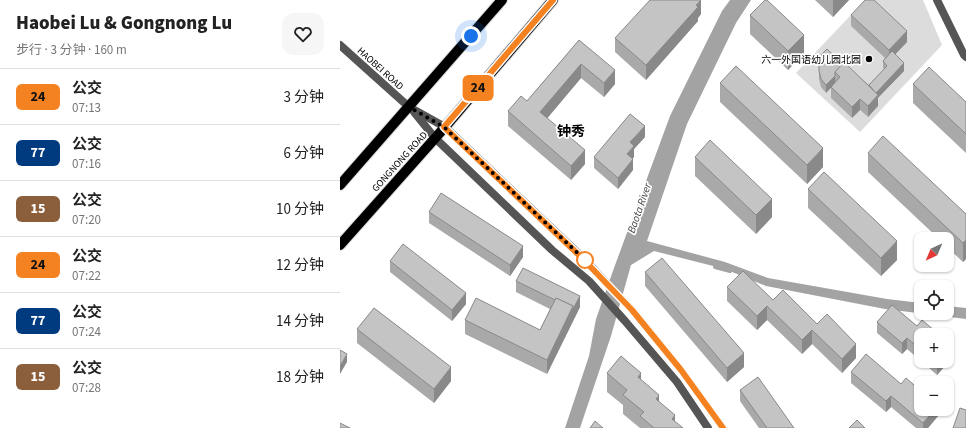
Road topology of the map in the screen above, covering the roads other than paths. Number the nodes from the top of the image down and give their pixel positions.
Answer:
1 (502, 0) edge
2 (553, 0) edge
3 (937, 0) edge
4 (340, 45) edge
5 (966, 57) edge
6 (409, 107) junction
7 (444, 127) junction
8 (435, 138) junction
9 (340, 185) edge
10 (340, 245) edge
11 (708, 428) edge
12 (723, 428) edge

1 - 6 main road
2 - 7 main road, GONGNONG ROAD
3 - 5 street
4 - 6 street, HAOBEI ROAD
6 - 7 street, HAOBEI ROAD
6 - 8 street, HAOBEI ROAD
6 - 9 main road
7 - 8 main road, GONGNONG ROAD
7 - 12 street, HAOBEI ROAD
8 - 10 main road, GONGNONG ROAD
8 - 11 street, HAOBEI ROAD

